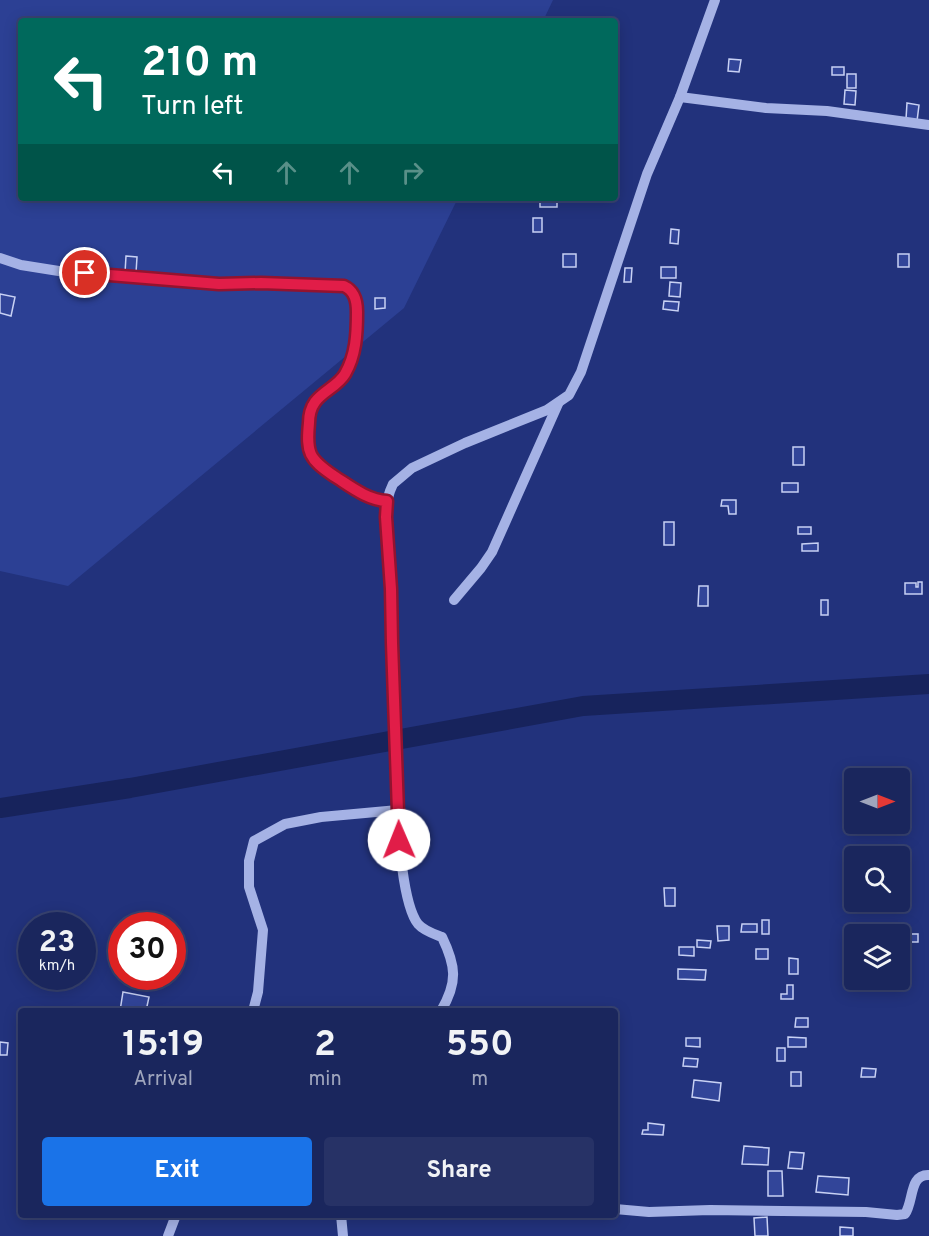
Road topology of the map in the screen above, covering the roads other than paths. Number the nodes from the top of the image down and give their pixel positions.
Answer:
1 (714, 0) edge
2 (680, 97) junction
3 (929, 125) edge
4 (0, 258) edge
5 (558, 404) junction
6 (387, 501) junction
7 (454, 600) dead end
8 (398, 810) junction
9 (254, 1008) edge
10 (443, 1008) edge
11 (929, 1175) edge
12 (618, 1209) edge
13 (175, 1218) edge
14 (341, 1218) edge
15 (168, 1236) edge
16 (343, 1236) edge

1 - 2 street
2 - 3 street
2 - 5 street
4 - 6 street
5 - 6 street
5 - 7 street
6 - 8 street
8 - 9 street
8 - 10 street
11 - 12 street
13 - 15 street
14 - 16 street

